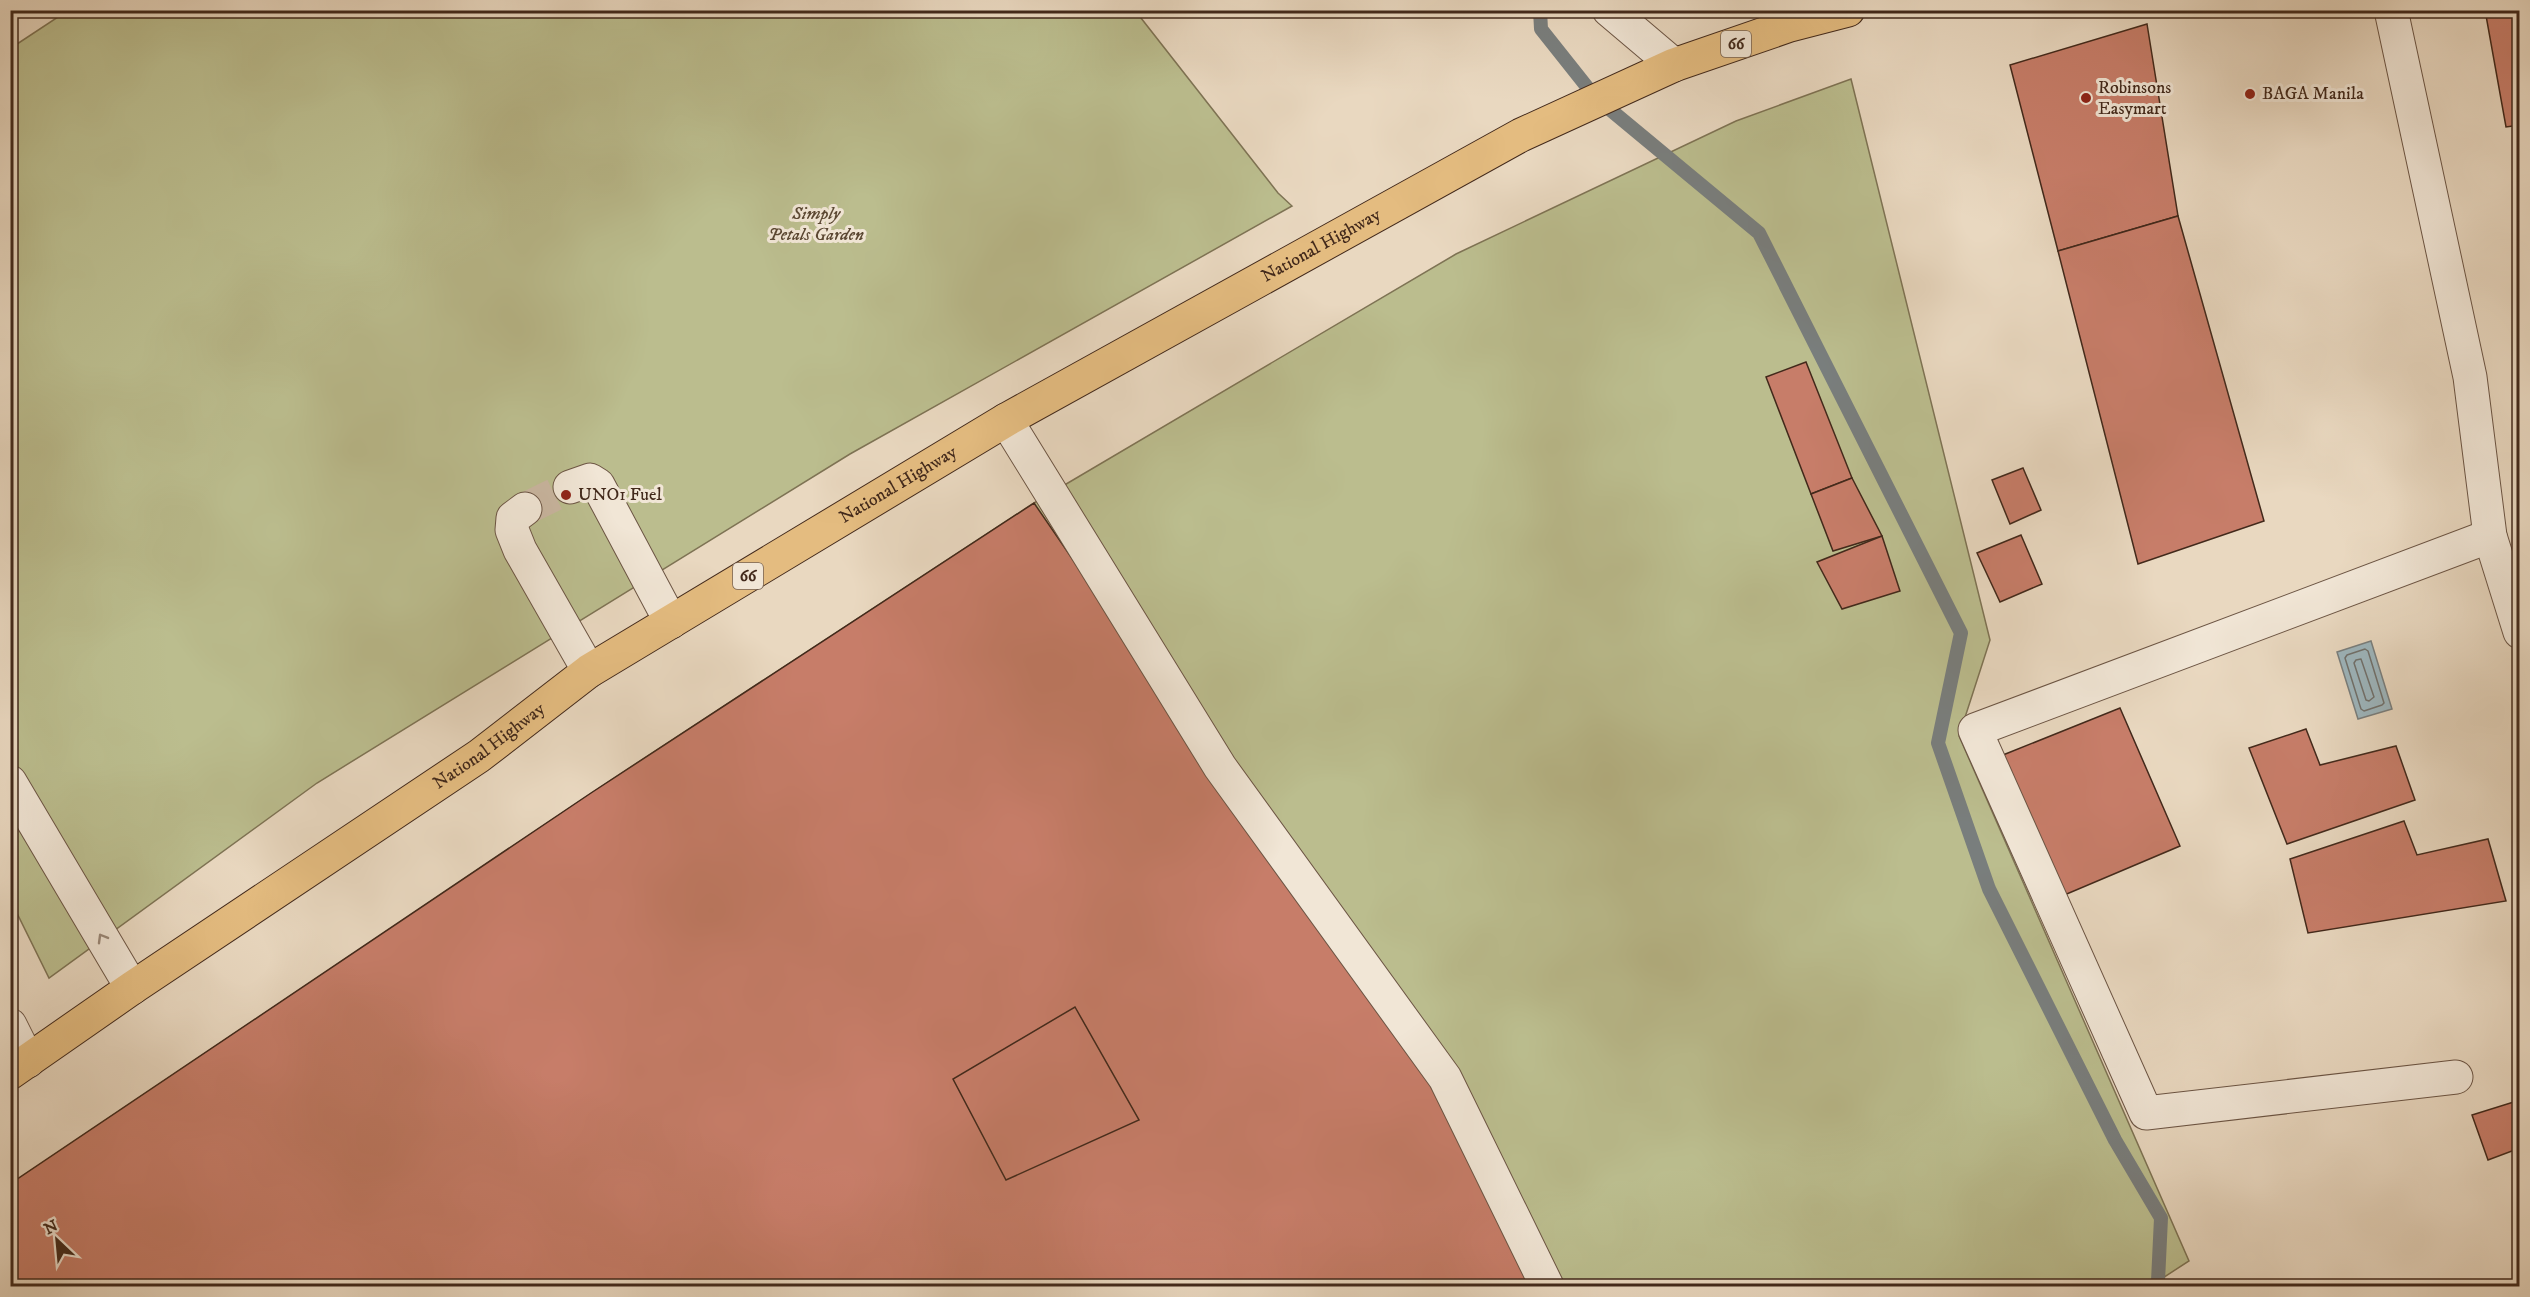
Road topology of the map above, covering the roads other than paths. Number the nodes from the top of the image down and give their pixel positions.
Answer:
1 (1609, 10) edge
2 (1848, 10) edge
3 (2391, 10) edge
4 (1787, 18) edge
5 (1674, 65) junction
6 (1006, 420) junction
7 (570, 487) tunnel mouth
8 (525, 509) tunnel mouth
9 (2490, 536) junction
10 (671, 622) junction
11 (2520, 632) edge
12 (589, 671) junction
13 (10, 782) edge
14 (132, 988) junction
15 (10, 1025) edge
16 (19, 1067) edge
17 (2456, 1077) dead end
18 (1547, 1287) edge

1 - 5 street
2 - 4 main road, National Highway / 66
3 - 9 street
4 - 5 main road, National Highway / 66
5 - 6 main road, National Highway / 66
6 - 10 main road, National Highway / 66
6 - 18 street
7 - 10 street
8 - 12 street
9 - 11 street
9 - 17 street
10 - 12 main road, National Highway / 66
12 - 14 main road, National Highway / 66
14 -> 13 street
14 - 16 main road, National Highway / 66
15 - 16 street

